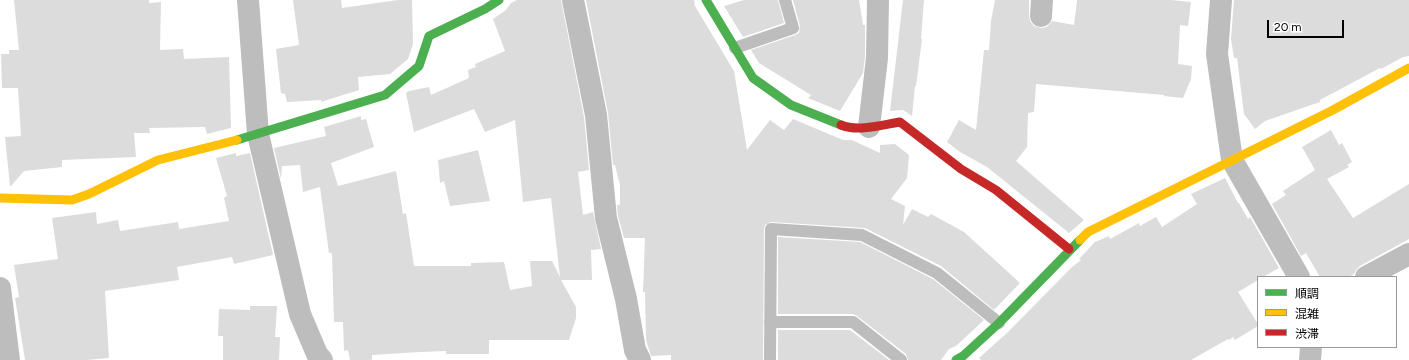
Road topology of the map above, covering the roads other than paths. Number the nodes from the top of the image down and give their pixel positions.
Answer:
1 (248, 0) edge
2 (499, 0) edge
3 (573, 0) edge
4 (706, 0) edge
5 (785, 0) edge
6 (878, 0) edge
7 (1221, 0) edge
8 (735, 48) junction
9 (1409, 68) edge
10 (869, 127) junction
11 (258, 134) junction
12 (1232, 160) junction
13 (0, 198) edge
14 (1069, 250) dead end
15 (1409, 254) edge
16 (1298, 276) edge
17 (1368, 276) edge
18 (0, 288) edge
19 (770, 322) junction
20 (999, 323) junction
21 (1311, 348) edge
22 (9, 360) edge
23 (322, 360) edge
24 (640, 360) edge
25 (770, 360) edge
26 (901, 360) edge
27 (956, 360) edge
28 (1310, 360) edge

1 - 11 street
2 - 11 street
3 - 24 street
4 - 8 street
5 - 8 lane
6 - 10 street
7 - 12 street
8 - 10 street
9 - 12 street
10 - 14 street
11 - 13 street
11 - 23 street
12 - 16 street
12 - 20 street
15 - 17 street
18 - 22 street
19 - 20 lane
19 - 25 lane
19 - 26 lane
20 - 27 street
21 - 28 street

